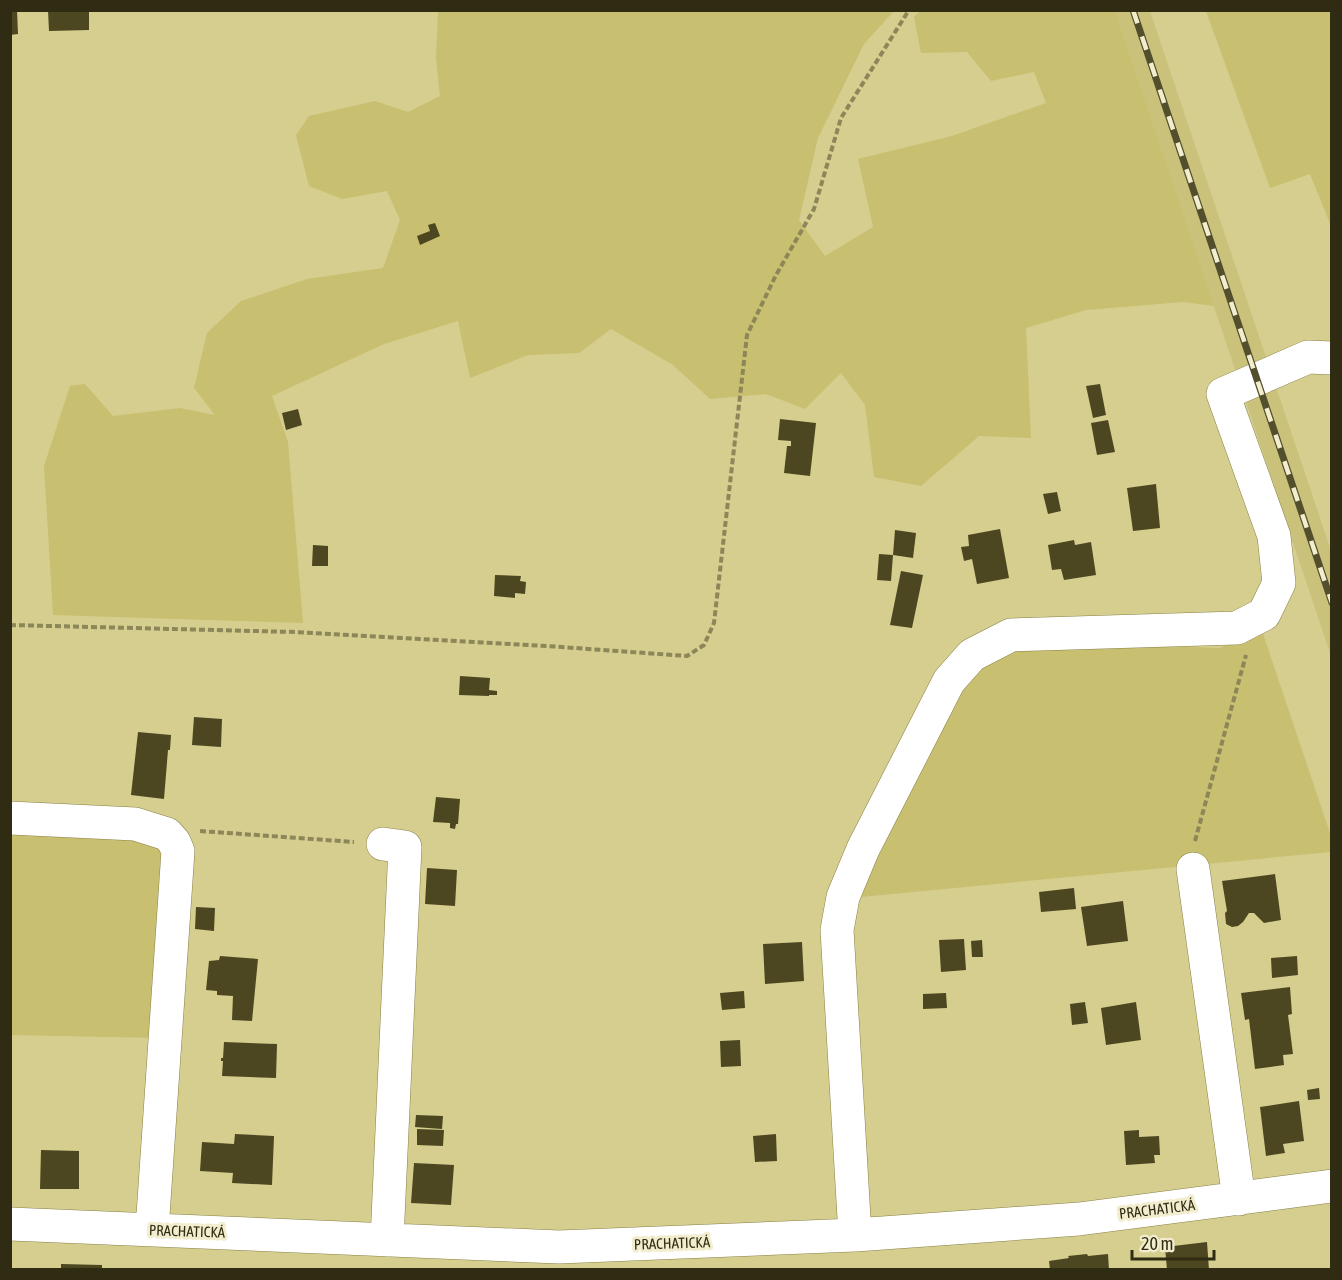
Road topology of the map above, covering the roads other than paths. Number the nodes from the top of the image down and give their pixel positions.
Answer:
1 (1332, 358) edge
2 (10, 818) edge
3 (383, 844) road end
4 (1193, 869) road end
5 (1332, 1186) edge
6 (1239, 1199) junction
7 (10, 1224) edge
8 (152, 1230) junction
9 (855, 1235) junction
10 (387, 1240) junction

1 - 9 street
2 - 8 street
3 - 10 street
4 - 6 street
5 - 6 street, PRACHATICKÁ
6 - 9 street, PRACHATICKÁ
7 - 8 street, PRACHATICKÁ
8 - 10 street, PRACHATICKÁ
9 - 10 street, PRACHATICKÁ

